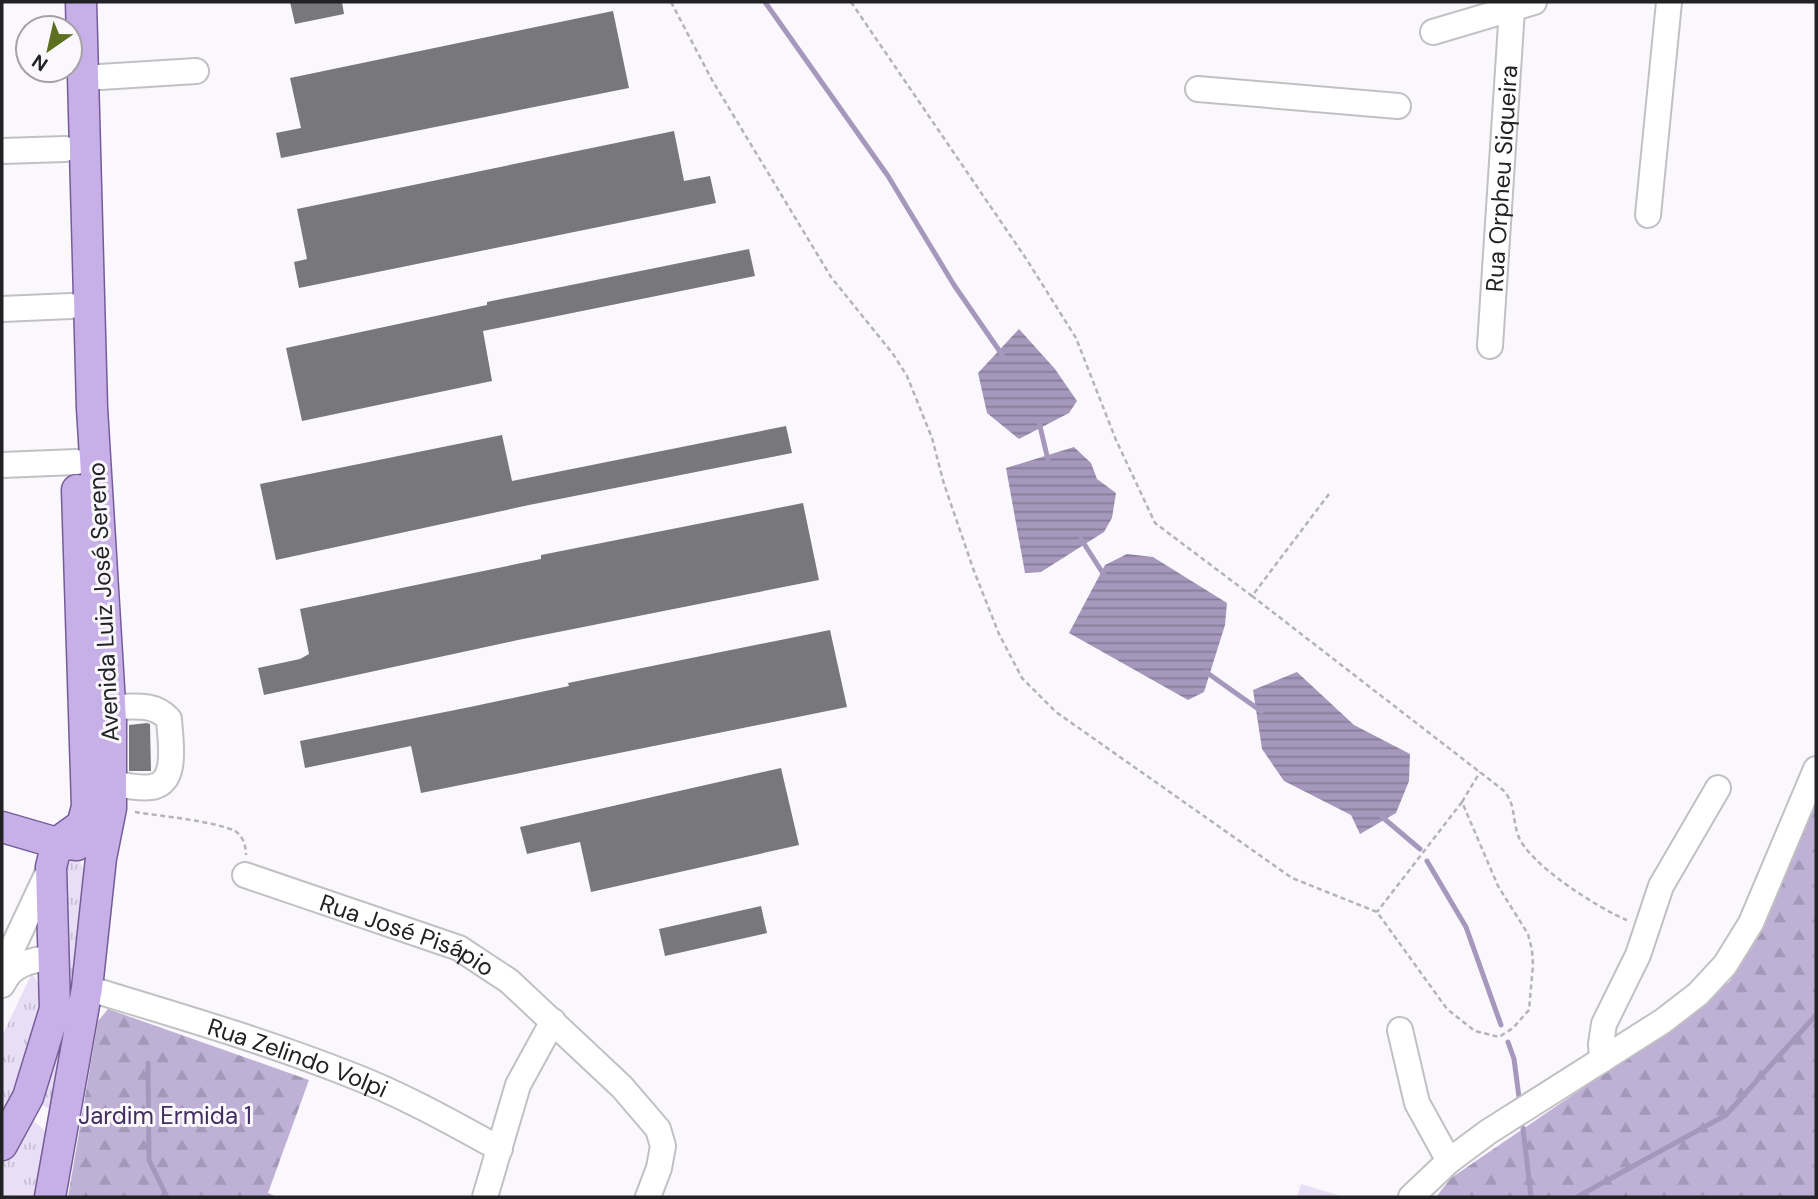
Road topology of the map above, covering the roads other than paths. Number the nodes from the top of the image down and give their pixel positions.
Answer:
1 (1669, 2) edge
2 (1523, 6) edge
3 (1433, 32) dead end
4 (196, 71) dead end
5 (84, 74) edge
6 (72, 84) edge
7 (74, 84) edge
8 (1198, 89) dead end
9 (1398, 106) dead end
10 (65, 149) junction
11 (2, 151) edge
12 (1648, 215) dead end
13 (71, 306) junction
14 (2, 309) edge
15 (1490, 346) dead end
16 (76, 462) junction
17 (2, 465) edge
18 (102, 716) junction
19 (1816, 769) edge
20 (1718, 788) dead end
21 (111, 796) junction
22 (5, 828) edge
23 (54, 855) junction
24 (102, 858) junction
25 (245, 875) road end
26 (54, 957) junction
27 (5, 980) edge
28 (87, 988) junction
29 (553, 1021) junction
30 (1400, 1030) dead end
31 (1602, 1060) junction
32 (28, 1097) junction
33 (64, 1115) junction
34 (2, 1145) edge
35 (59, 1147) junction
36 (500, 1149) junction
37 (1449, 1161) junction
38 (37, 1197) edge
39 (50, 1197) edge
40 (485, 1197) edge
41 (648, 1197) edge
42 (1411, 1197) edge

1 - 12 street
2 - 3 street
2 - 15 street, Rua Orpheu Siqueira
4 - 5 street
6 - 10 main road, Avenida Luiz José Sereno
7 - 18 main road, Avenida Luiz José Sereno
8 - 9 street
10 - 11 street
10 - 13 main road, Avenida Luiz José Sereno
13 - 14 street
13 - 16 main road, Avenida Luiz José Sereno
16 - 17 street
16 - 18 main road, Avenida Luiz José Sereno
18 - 21 main road, Avenida Luiz José Sereno
18 - 21 street
18 - 23 main road, Avenida Luiz José Sereno
19 - 31 street
20 - 31 street
21 - 24 main road, Avenida Luiz José Sereno
22 - 23 main road
23 - 24 main road
23 - 26 main road
23 - 27 street
24 - 28 main road, Avenida Luiz José Sereno
25 - 29 street, Rua José Pisápio
26 - 27 street
26 - 32 main road
28 - 33 main road, Avenida Luiz José Sereno
28 - 36 street, Rua Zelindo Volpi
29 - 36 street
29 - 41 street, Rua José Pisápio
30 - 37 street
31 - 37 street
32 - 33 main road
32 - 34 main road
33 - 35 main road, Avenida Luiz José Sereno
35 - 38 street
35 - 39 main road, Avenida Luiz José Sereno
36 - 40 street
37 - 42 street

